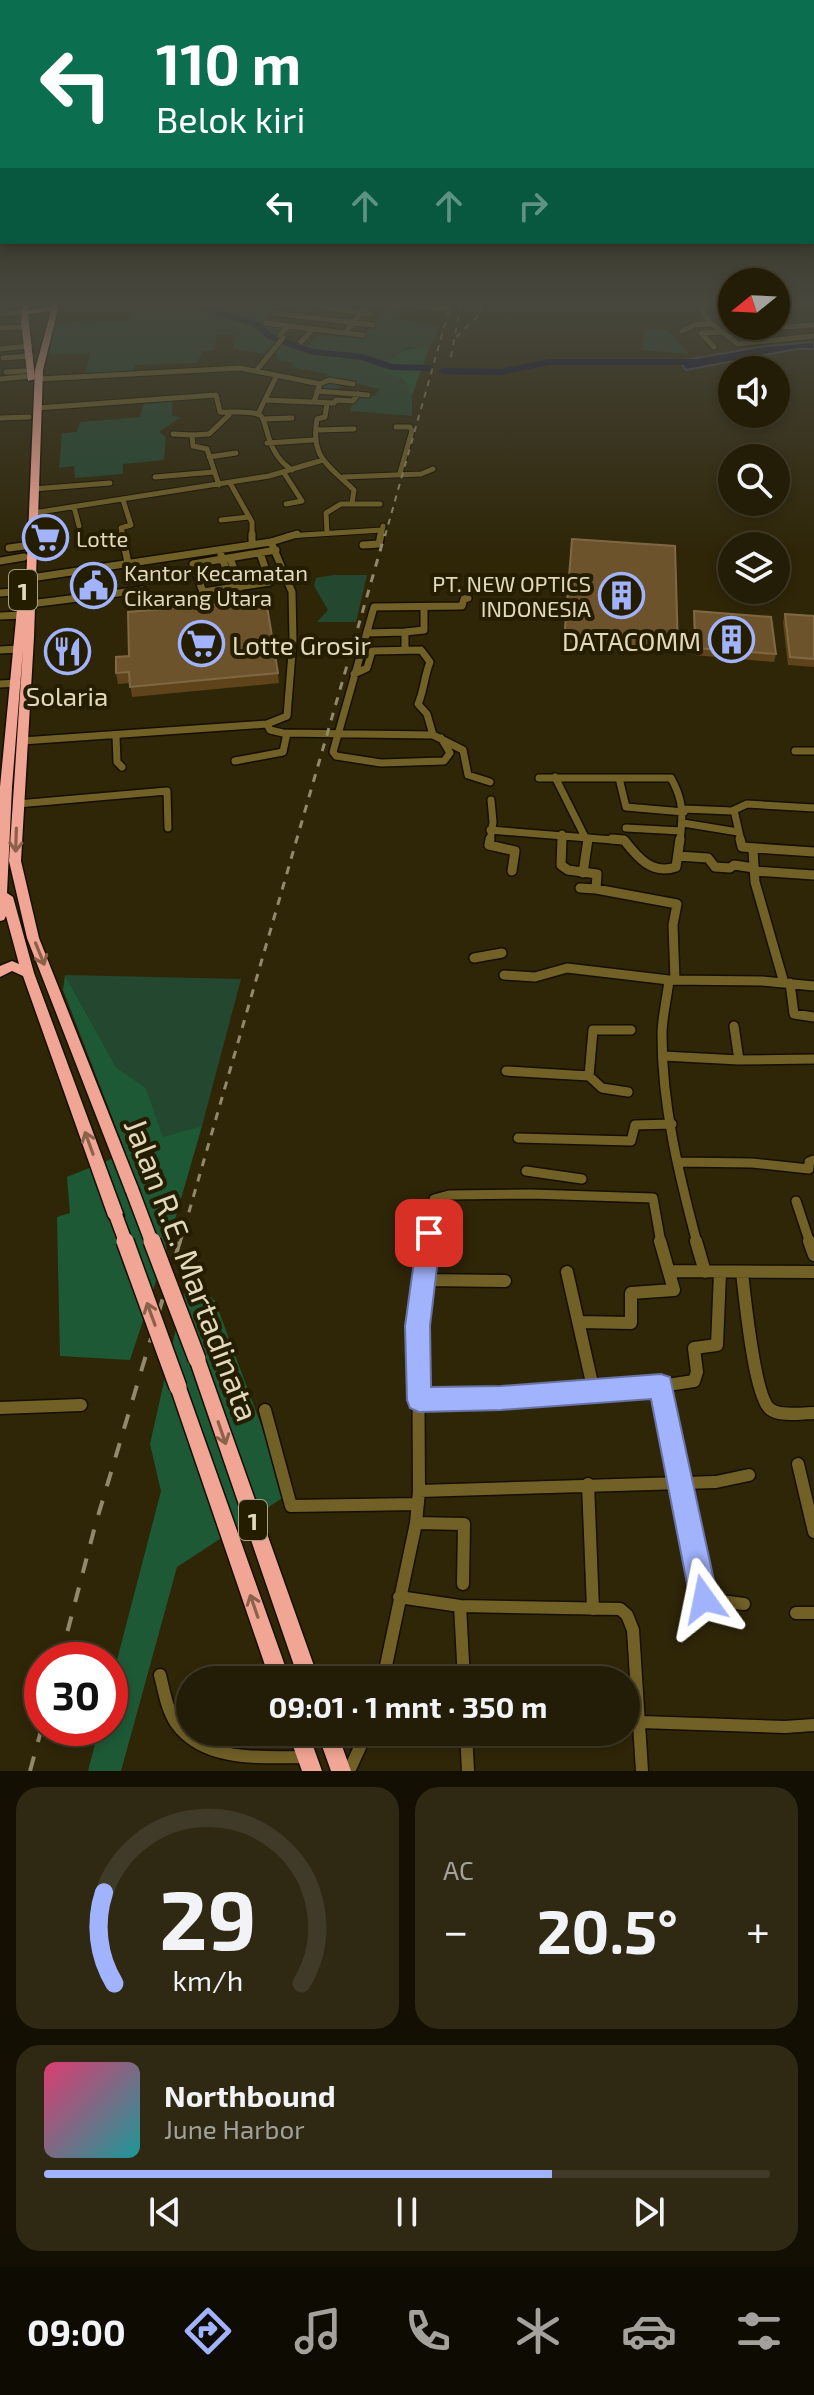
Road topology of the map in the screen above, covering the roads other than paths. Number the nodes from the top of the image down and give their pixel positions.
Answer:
1 (33, 386) edge
2 (35, 386) edge
3 (272, 386) edge
4 (313, 386) edge
5 (319, 387) junction
6 (358, 394) junction
7 (368, 395) dead end
8 (265, 400) junction
9 (314, 402) junction
10 (327, 403) junction
11 (37, 408) junction
12 (229, 415) junction
13 (29, 417) junction
14 (261, 417) junction
15 (0, 418) edge
16 (292, 418) dead end
17 (396, 427) dead end
18 (354, 429) dead end
19 (317, 430) junction
20 (173, 434) dead end
21 (192, 435) junction
22 (313, 440) junction
23 (267, 443) junction
24 (236, 453) dead end
25 (209, 457) junction
26 (323, 460) junction
27 (433, 469) dead end
28 (292, 470) junction
29 (214, 472) junction
30 (284, 473) junction
31 (400, 473) junction
32 (155, 477) dead end
33 (343, 477) junction
34 (110, 483) dead end
35 (230, 483) junction
36 (219, 485) junction
37 (33, 489) junction
38 (123, 500) junction
39 (352, 503) junction
40 (286, 504) dead end
41 (380, 504) dead end
42 (74, 507) junction
43 (33, 513) junction
44 (249, 517) junction
45 (221, 520) dead end
46 (79, 526) dead end
47 (327, 532) junction
48 (271, 542) junction
49 (252, 545) junction
50 (363, 545) dead end
51 (9, 548) dead end
52 (218, 550) junction
53 (276, 550) junction
54 (24, 552) junction
55 (260, 553) junction
56 (226, 559) junction
57 (0, 561) edge
58 (128, 563) junction
59 (31, 578) junction
60 (237, 588) junction
61 (142, 590) dead end
62 (23, 591) junction
63 (0, 593) edge
64 (468, 598) dead end
65 (30, 604) junction
66 (424, 608) junction
67 (22, 615) junction
68 (0, 616) edge
69 (405, 632) junction
70 (367, 633) junction
71 (19, 649) junction
72 (0, 650) edge
73 (405, 650) junction
74 (354, 674) junction
75 (17, 683) junction
76 (0, 684) edge
77 (267, 724) junction
78 (287, 733) junction
79 (338, 734) junction
80 (116, 736) junction
81 (437, 737) junction
82 (22, 741) junction
83 (795, 751) dead end
84 (814, 751) edge
85 (235, 761) dead end
86 (122, 767) dead end
87 (555, 777) junction
88 (539, 778) dead end
89 (619, 778) junction
90 (490, 782) dead end
91 (491, 800) dead end
92 (17, 804) junction
93 (627, 807) junction
94 (814, 808) edge
95 (684, 810) junction
96 (734, 810) junction
97 (682, 827) junction
98 (168, 828) dead end
99 (626, 828) junction
100 (490, 830) junction
101 (738, 832) junction
102 (562, 834) junction
103 (588, 837) junction
104 (624, 840) junction
105 (753, 850) junction
106 (814, 852) edge
107 (678, 856) junction
108 (754, 870) junction
109 (512, 871) dead end
110 (583, 873) junction
111 (814, 875) edge
112 (11, 879) junction
113 (580, 888) dead end
114 (596, 889) junction
115 (0, 917) edge
116 (502, 953) dead end
117 (474, 958) dead end
118 (0, 972) edge
119 (28, 973) junction
120 (504, 975) dead end
121 (672, 980) junction
122 (787, 983) junction
123 (814, 986) edge
124 (814, 1017) edge
125 (734, 1026) dead end
126 (631, 1030) dead end
127 (663, 1056) junction
128 (814, 1059) edge
129 (739, 1060) junction
130 (506, 1071) dead end
131 (589, 1076) junction
132 (628, 1092) dead end
133 (672, 1124) junction
134 (518, 1138) dead end
135 (814, 1160) edge
136 (678, 1162) junction
137 (526, 1171) dead end
138 (582, 1179) dead end
139 (796, 1201) dead end
140 (814, 1255) edge
141 (671, 1271) junction
142 (567, 1272) dead end
143 (705, 1272) junction
144 (814, 1272) edge
145 (720, 1273) junction
146 (742, 1273) junction
147 (423, 1280) junction
148 (505, 1281) dead end
149 (580, 1322) junction
150 (661, 1386) junction
151 (594, 1392) junction
152 (419, 1400) junction
153 (81, 1405) dead end
154 (0, 1408) edge
155 (265, 1410) dead end
156 (814, 1413) edge
157 (798, 1464) dead end
158 (749, 1475) dead end
159 (682, 1482) junction
160 (588, 1484) junction
161 (418, 1497) junction
162 (810, 1498) edge
163 (416, 1523) junction
164 (814, 1532) edge
165 (463, 1584) dead end
166 (399, 1597) junction
167 (744, 1604) dead end
168 (460, 1606) junction
169 (593, 1609) junction
170 (796, 1613) dead end
171 (814, 1613) edge
172 (275, 1666) edge
173 (304, 1666) edge
174 (386, 1666) edge
175 (463, 1666) edge
176 (160, 1675) dead end
177 (641, 1722) junction
178 (814, 1725) edge
179 (332, 1746) edge
180 (361, 1746) edge
181 (467, 1746) edge
182 (309, 1764) edge
183 (341, 1771) edge
184 (349, 1771) edge
185 (468, 1771) edge
186 (642, 1771) edge

1 - 13 highway, 1
2 - 11 highway, 1
3 - 8 street
4 - 5 street
5 - 6 street
5 - 9 street
6 - 7 street
6 - 10 street
8 - 9 street
8 - 14 street
9 - 10 street
10 - 19 street
11 - 12 street
11 - 37 highway, 1
12 - 14 street
12 - 21 street
13 - 15 street
13 - 54 highway, 1
14 - 16 street
14 - 23 street
17 - 31 street
18 - 19 street
19 - 22 street
20 - 21 street
21 - 25 street
22 - 23 street
22 - 26 street
23 - 28 street
24 - 25 street
25 - 29 street
26 - 28 street
26 - 33 street
27 - 31 street
28 - 30 street
29 - 32 street
29 - 36 street
30 - 35 street
30 - 40 street
31 - 33 street
33 - 39 street
34 - 37 street
35 - 36 street
35 - 44 street
36 - 38 street
37 - 43 highway, 1
38 - 42 street
38 - 58 street
39 - 41 street
39 - 47 street
42 - 43 street
42 - 46 street
43 - 59 highway, 1
44 - 45 street
44 - 49 street
47 - 48 street
47 - 50 street
48 - 49 street
48 - 53 street
49 - 52 street
51 - 54 street
52 - 56 street
52 - 58 street
53 - 55 street
53 - 77 street
54 - 57 street
54 - 62 highway, 1
55 - 56 street
55 - 60 street
56 - 60 street
56 - 60 street
58 - 59 street
59 - 65 highway, 1
61 - 65 street
62 - 63 street
62 - 67 highway, 1
64 - 66 street
65 - 82 highway, 1
66 - 69 street
66 - 70 street
67 - 68 street
67 - 71 highway, 1
69 - 70 street
69 - 73 street
70 - 74 street
71 - 72 street
71 - 75 highway, 1
73 - 74 street
73 - 81 street
74 - 79 street
75 - 76 street
75 - 112 highway, 1
77 - 78 street
77 - 80 street
78 - 79 street
78 - 85 street
79 - 81 street
79 - 81 street
80 - 82 street
80 - 86 street
81 - 90 street
82 - 92 highway, 1
83 - 84 street
87 - 88 street
87 - 89 street
87 - 103 street
89 - 93 street
89 - 95 street
91 - 100 street
92 - 98 street
92 -> 112 highway, 1
93 - 95 street
93 - 99 street
94 - 96 street
95 - 96 street
95 - 97 street
96 - 101 street
97 - 99 street
97 - 101 street
97 - 107 street
99 - 104 street
100 - 102 street
100 - 109 street
101 - 105 street
102 - 103 street
102 - 110 street
103 - 104 street
103 - 110 street
104 - 107 street
105 - 106 street
105 - 108 street
107 - 108 street
108 - 111 street
108 - 122 street
110 - 114 street
112 - 115 highway, 1
112 - 119 highway, Jalan R.E. Martadinata / 1
112 -> 173 highway, Jalan R.E. Martadinata / 1, bridge
113 - 114 street
114 - 121 street
116 - 117 street
118 - 119 highway
172 -> 119 highway, Jalan R.E. Martadinata / 1, bridge
120 - 121 street
121 - 122 street
121 - 127 street
122 - 123 street
122 - 124 street
125 - 129 street
126 - 131 street
127 - 129 street
127 - 133 street
128 - 129 street
130 - 131 street
131 - 132 street
133 - 134 street
133 - 136 street
135 - 136 street
136 - 143 street
137 - 138 street
139 - 140 street
141 - 143 street
141 - 147 street
141 - 149 street
142 - 149 street
143 - 145 street
144 - 146 street
145 - 146 street
145 - 150 street
146 - 156 street
147 - 148 street
147 - 152 street
149 - 151 street
150 - 151 street
150 - 159 street
151 - 152 street
152 - 161 street
153 - 154 street
155 - 161 street
157 - 162 street
158 - 159 street
159 - 160 street
159 - 167 street
160 - 161 street
160 - 169 street
161 - 163 street
162 - 164 street
163 - 165 street
163 - 166 street
166 - 168 street
166 - 174 street
168 - 169 street
168 - 175 street
169 - 177 street
170 - 171 street
176 - 182 street
177 - 178 street
177 - 186 street
179 - 183 highway
180 - 184 street
181 - 185 street

